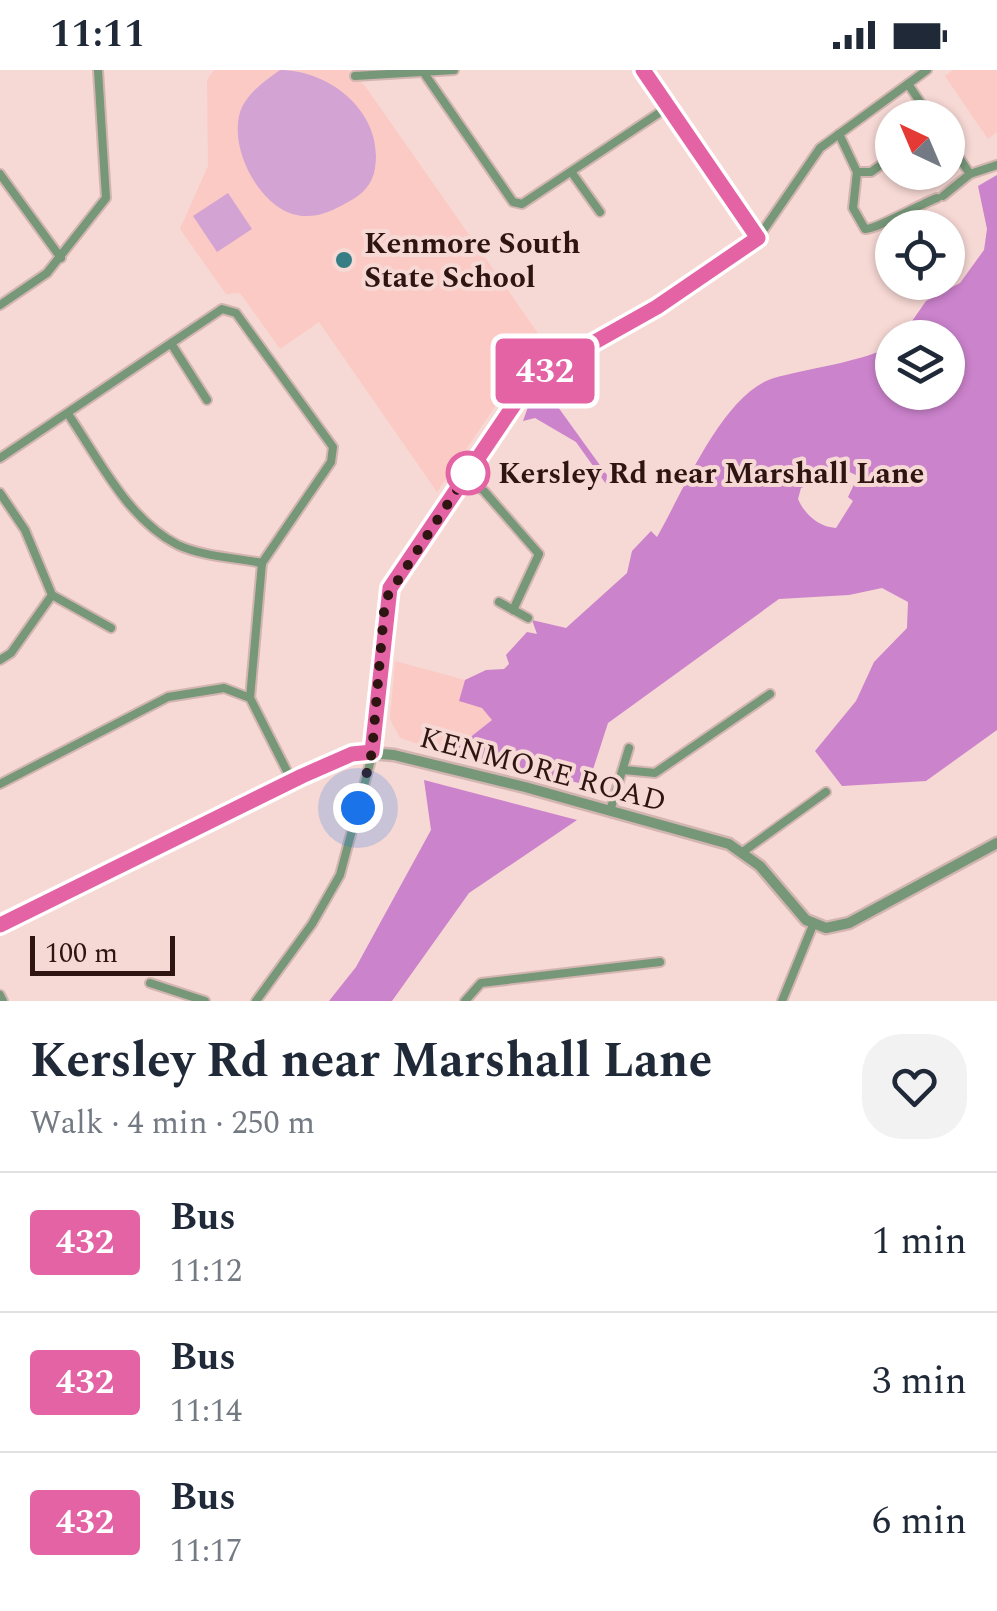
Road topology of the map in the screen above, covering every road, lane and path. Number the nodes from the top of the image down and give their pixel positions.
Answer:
1 (98, 70) edge
2 (454, 70) edge
3 (643, 70) edge
4 (928, 70) edge
5 (424, 73) junction
6 (355, 76) dead end
7 (908, 84) junction
8 (919, 100) edge
9 (668, 106) junction
10 (840, 134) junction
11 (997, 165) edge
12 (965, 167) edge
13 (875, 169) edge
14 (857, 172) junction
15 (572, 173) junction
16 (0, 174) edge
17 (970, 174) junction
18 (600, 212) dead end
19 (758, 238) junction
20 (61, 258) junction
21 (0, 305) edge
22 (172, 344) junction
23 (208, 400) dead end
24 (68, 414) junction
25 (0, 458) edge
26 (464, 478) junction
27 (0, 494) edge
28 (262, 564) junction
29 (52, 595) junction
30 (499, 602) dead end
31 (513, 610) junction
32 (528, 618) dead end
33 (111, 628) dead end
34 (0, 660) edge
35 (770, 694) dead end
36 (250, 698) junction
37 (630, 748) dead end
38 (372, 752) junction
39 (624, 770) junction
40 (292, 781) junction
41 (0, 784) edge
42 (826, 792) dead end
43 (610, 811) junction
44 (997, 843) edge
45 (744, 851) junction
46 (814, 924) junction
47 (0, 925) edge
48 (660, 962) dead end
49 (150, 983) dead end
50 (205, 1001) edge
51 (256, 1001) edge
52 (465, 1001) edge
53 (782, 1001) edge

1 - 20 street
2 - 5 street
3 - 9 street
4 - 7 street
5 - 6 street
5 - 15 street
7 - 8 street
7 - 10 street
9 - 15 street
9 - 19 street
10 - 14 street
10 - 19 street
11 - 17 street
12 - 17 street
13 - 14 street
14 - 17 street
15 - 18 street
16 - 20 street
19 - 26 street
20 - 21 street
22 - 23 street
22 - 24 street
22 - 28 street
24 - 25 street
24 - 28 street
26 - 31 street
26 - 38 street
27 - 29 street
28 - 36 street
29 - 33 street
29 - 34 street
30 - 31 street
31 - 32 street
35 - 39 street
36 - 40 street
36 - 41 street
37 - 39 street
38 - 40 street, KENMORE ROAD
38 - 43 street, KENMORE ROAD
38 - 51 street
39 - 43 street
40 - 47 street, KENMORE ROAD
42 - 45 street
43 - 45 street, KENMORE ROAD
44 - 46 street
45 - 46 street, KENMORE ROAD
46 - 53 street
48 - 52 street
49 - 50 street

